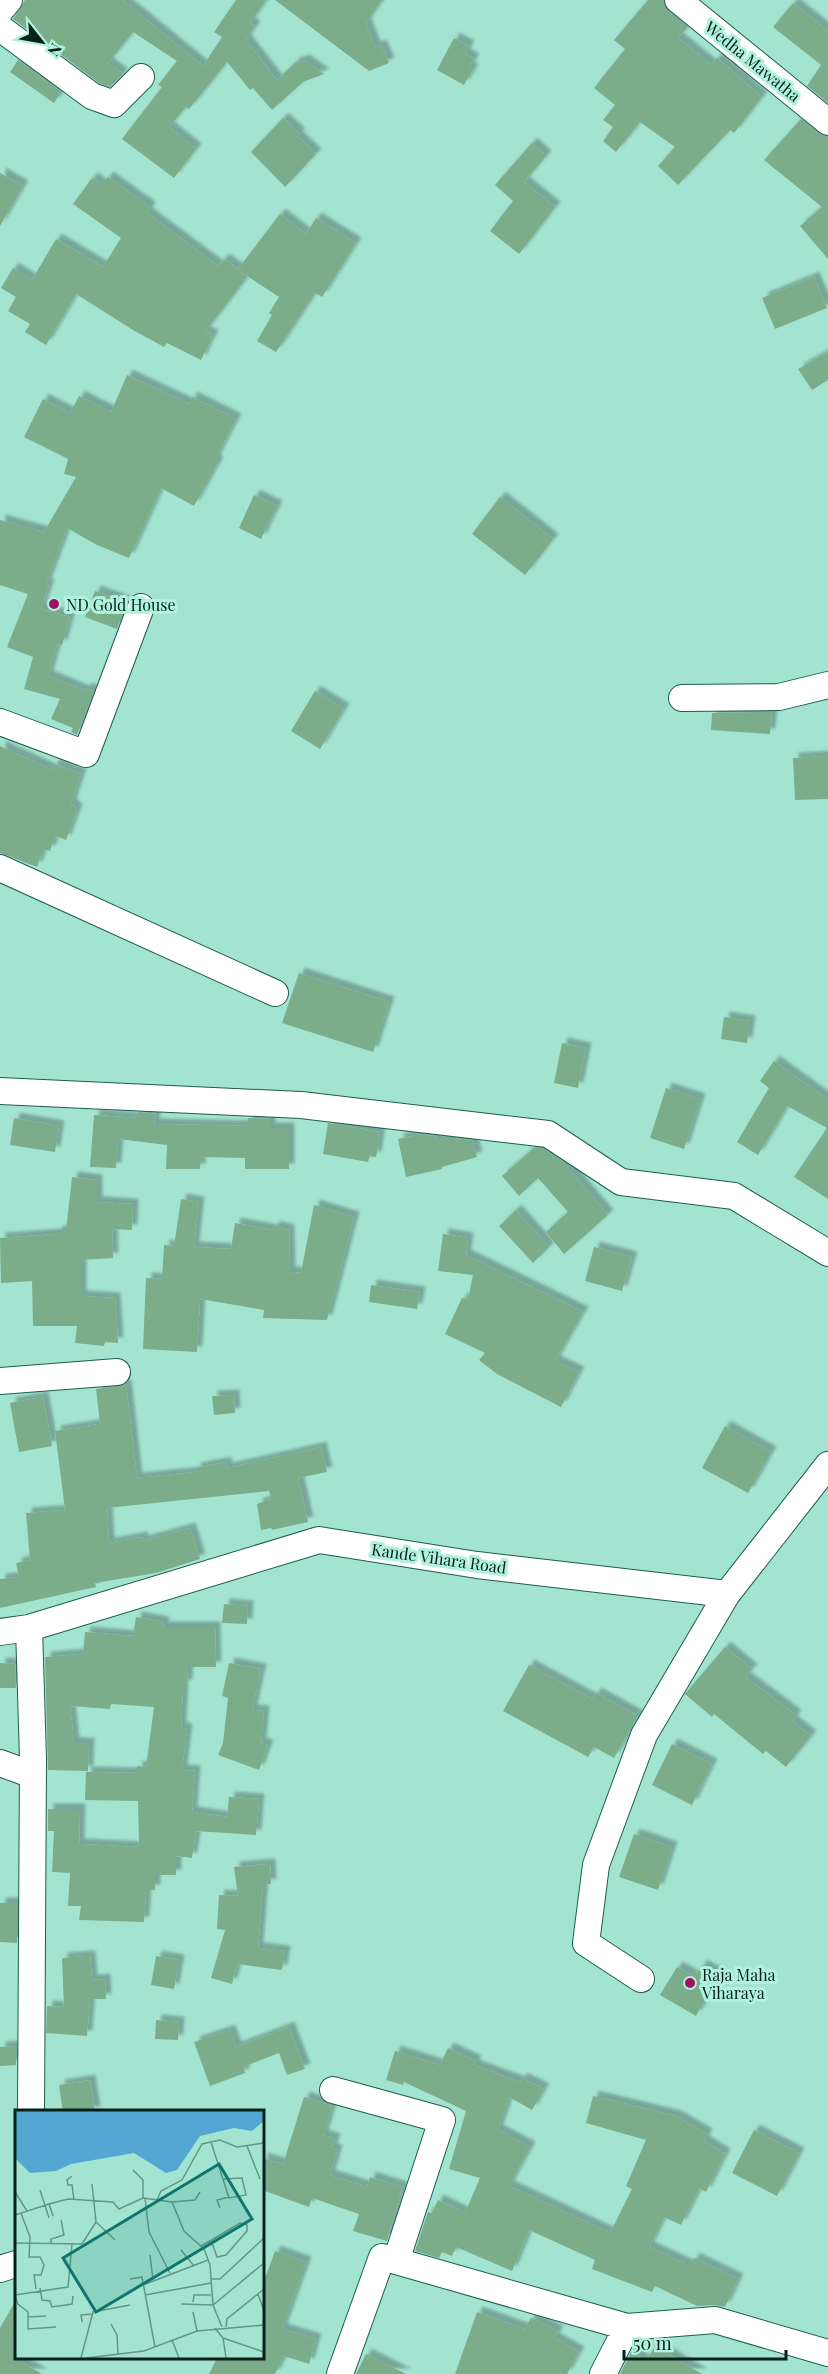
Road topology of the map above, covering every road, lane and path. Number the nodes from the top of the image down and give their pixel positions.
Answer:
1 (9, 0) edge
2 (678, 0) edge
3 (0, 11) edge
4 (0, 28) edge
5 (141, 77) dead end
6 (828, 122) edge
7 (141, 607) dead end
8 (828, 686) edge
9 (682, 698) dead end
10 (0, 722) edge
11 (0, 868) edge
12 (275, 993) dead end
13 (0, 1091) edge
14 (828, 1253) edge
15 (117, 1372) dead end
16 (0, 1381) edge
17 (828, 1465) edge
18 (728, 1594) junction
19 (28, 1628) junction
20 (0, 1632) edge
21 (0, 1763) edge
22 (33, 1775) junction
23 (641, 1979) dead end
24 (333, 2090) dead end
25 (31, 2110) edge
26 (396, 2261) junction
27 (15, 2264) edge
28 (0, 2269) edge
29 (627, 2327) junction
30 (828, 2353) edge
31 (339, 2374) edge
32 (603, 2374) edge

1 - 3 street
2 - 6 street, Wedha Mawatha
4 - 5 street
7 - 10 street
8 - 9 street
11 - 12 street
13 - 14 street
15 - 16 street
17 - 18 street
18 - 19 street, Kande Vihara Road
18 - 23 street
19 - 20 street, Kande Vihara Road
19 - 22 street
21 - 22 street
22 - 25 street
24 - 26 street
26 - 29 street
26 - 31 street
27 - 28 street
29 - 30 street
29 - 32 street

